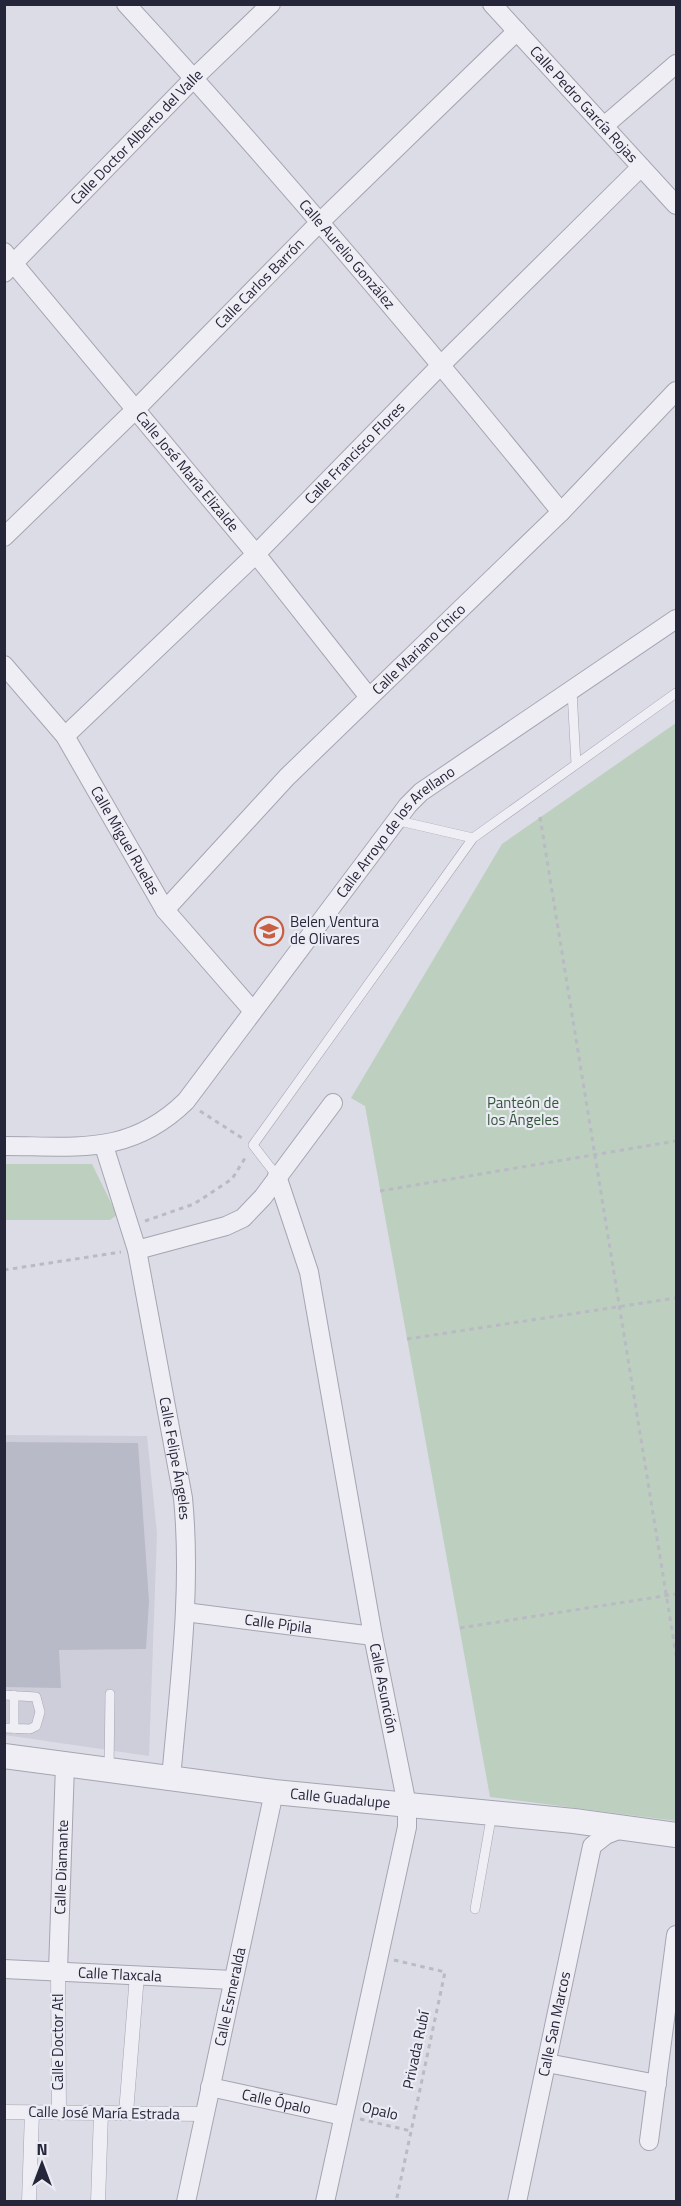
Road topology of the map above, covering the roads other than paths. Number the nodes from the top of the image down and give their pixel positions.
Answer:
1 (126, 4) edge
2 (271, 4) edge
3 (499, 7) edge
4 (517, 31) junction
5 (676, 64) edge
6 (194, 78) junction
7 (604, 126) junction
8 (641, 167) junction
9 (676, 205) edge
10 (319, 223) junction
11 (8, 262) edge
12 (442, 364) junction
13 (676, 391) edge
14 (136, 410) junction
15 (561, 512) junction
16 (4, 537) edge
17 (256, 554) junction
18 (676, 619) edge
19 (4, 665) edge
20 (572, 691) junction
21 (676, 693) edge
22 (368, 696) junction
23 (64, 736) junction
24 (576, 764) junction
25 (395, 820) junction
26 (473, 838) junction
27 (165, 910) junction
28 (253, 1011) junction
29 (333, 1103) dead end
30 (4, 1146) edge
31 (104, 1146) junction
32 (277, 1176) junction
33 (137, 1250) junction
34 (185, 1612) junction
35 (373, 1636) junction
36 (110, 1694) dead end
37 (9, 1695) edge
38 (9, 1729) edge
39 (4, 1756) edge
40 (65, 1765) junction
41 (109, 1771) junction
42 (171, 1779) junction
43 (274, 1792) junction
44 (407, 1805) junction
45 (492, 1813) junction
46 (574, 1821) junction
47 (621, 1828) junction
48 (676, 1835) edge
49 (592, 1846) junction
50 (475, 1910) dead end
51 (676, 1935) edge
52 (4, 1969) edge
53 (58, 1971) junction
54 (137, 1975) junction
55 (233, 1980) junction
56 (547, 2063) junction
57 (657, 2084) junction
58 (210, 2087) junction
59 (4, 2112) edge
60 (32, 2112) junction
61 (59, 2113) junction
62 (101, 2113) junction
63 (126, 2113) junction
64 (204, 2114) junction
65 (343, 2116) junction
66 (649, 2141) dead end
67 (29, 2202) edge
68 (98, 2202) edge
69 (186, 2202) edge
70 (325, 2202) edge
71 (517, 2202) edge

1 - 6 street, Calle Aurelio González
2 - 6 street, Calle Doctor Alberto del Valle
3 - 4 street, Calle Pedro García Rojas
4 - 7 street, Calle Pedro García Rojas
4 - 10 street, Calle Carlos Barrón
5 - 7 street
6 - 10 street, Calle Aurelio González
6 - 11 street, Calle Doctor Alberto del Valle
7 - 8 street, Calle Pedro García Rojas
8 - 9 street, Calle Pedro García Rojas
8 - 12 street, Calle Francisco Flores
10 - 12 street, Calle Aurelio González
10 - 14 street, Calle Carlos Barrón
11 - 14 street, Calle José María Elizalde
12 - 15 street, Calle Aurelio González
12 - 17 street, Calle Francisco Flores
13 - 15 street, Calle Mariano Chico
14 - 16 street, Calle Carlos Barrón
14 - 17 street, Calle José María Elizalde
15 - 22 street, Calle Mariano Chico
17 - 22 street, Calle José María Elizalde
17 - 23 street, Calle Francisco Flores
18 - 20 street, Calle Arroyo de los Arellano
19 - 23 street, Calle Miguel Ruelas
20 - 24 lane
20 - 25 street, Calle Arroyo de los Arellano
21 - 24 lane
22 - 27 street, Calle Mariano Chico
23 - 27 street, Calle Miguel Ruelas
24 - 26 lane
25 - 26 lane
25 - 28 street, Calle Arroyo de los Arellano
26 - 32 lane
27 - 28 street, Calle Miguel Ruelas
28 - 31 street, Calle Arroyo de los Arellano
29 - 32 street
30 - 31 street, Calle Arroyo de los Arellano
31 - 33 street, Calle Felipe Ángeles
32 - 33 street
32 - 35 street, Calle Asunción
33 - 34 street, Calle Felipe Ángeles
34 - 35 street, Calle Pípila
34 - 42 street, Calle Felipe Ángeles
35 - 44 street, Calle Asunción
36 - 41 lane
37 - 38 lane
37 - 38 lane
39 - 40 street, Calle Guadalupe
40 - 41 street, Calle Guadalupe
40 - 53 street, Calle Diamante
41 - 42 street, Calle Guadalupe
42 - 43 street, Calle Guadalupe
43 - 44 street, Calle Guadalupe
43 - 55 street, Calle Esmeralda
44 - 45 street, Calle Guadalupe
44 - 65 street, Calle Asunción
45 - 46 street, Calle Guadalupe
45 - 50 lane
46 - 47 street, Calle Guadalupe
46 - 49 street
47 - 48 street, Calle Guadalupe
47 - 49 street
49 - 56 street, Calle San Marcos
51 - 57 street
52 - 53 street, Calle Tlaxcala
53 - 54 street, Calle Tlaxcala
53 - 61 street, Calle Doctor Atl
54 - 55 street, Calle Tlaxcala
54 - 63 street
55 - 58 street, Calle Esmeralda
56 - 57 street
56 - 71 street, Calle San Marcos
57 - 66 street
58 - 64 street, Calle Esmeralda
58 - 65 street, Calle Ópalo
59 - 60 street, Calle José María Estrada
60 - 61 street, Calle José María Estrada
60 - 67 street
61 - 62 street, Calle José María Estrada
62 - 63 street, Calle José María Estrada
62 - 68 street
63 - 64 street, Calle José María Estrada
64 - 69 street, Calle Esmeralda
65 - 70 street, Calle Asunción

